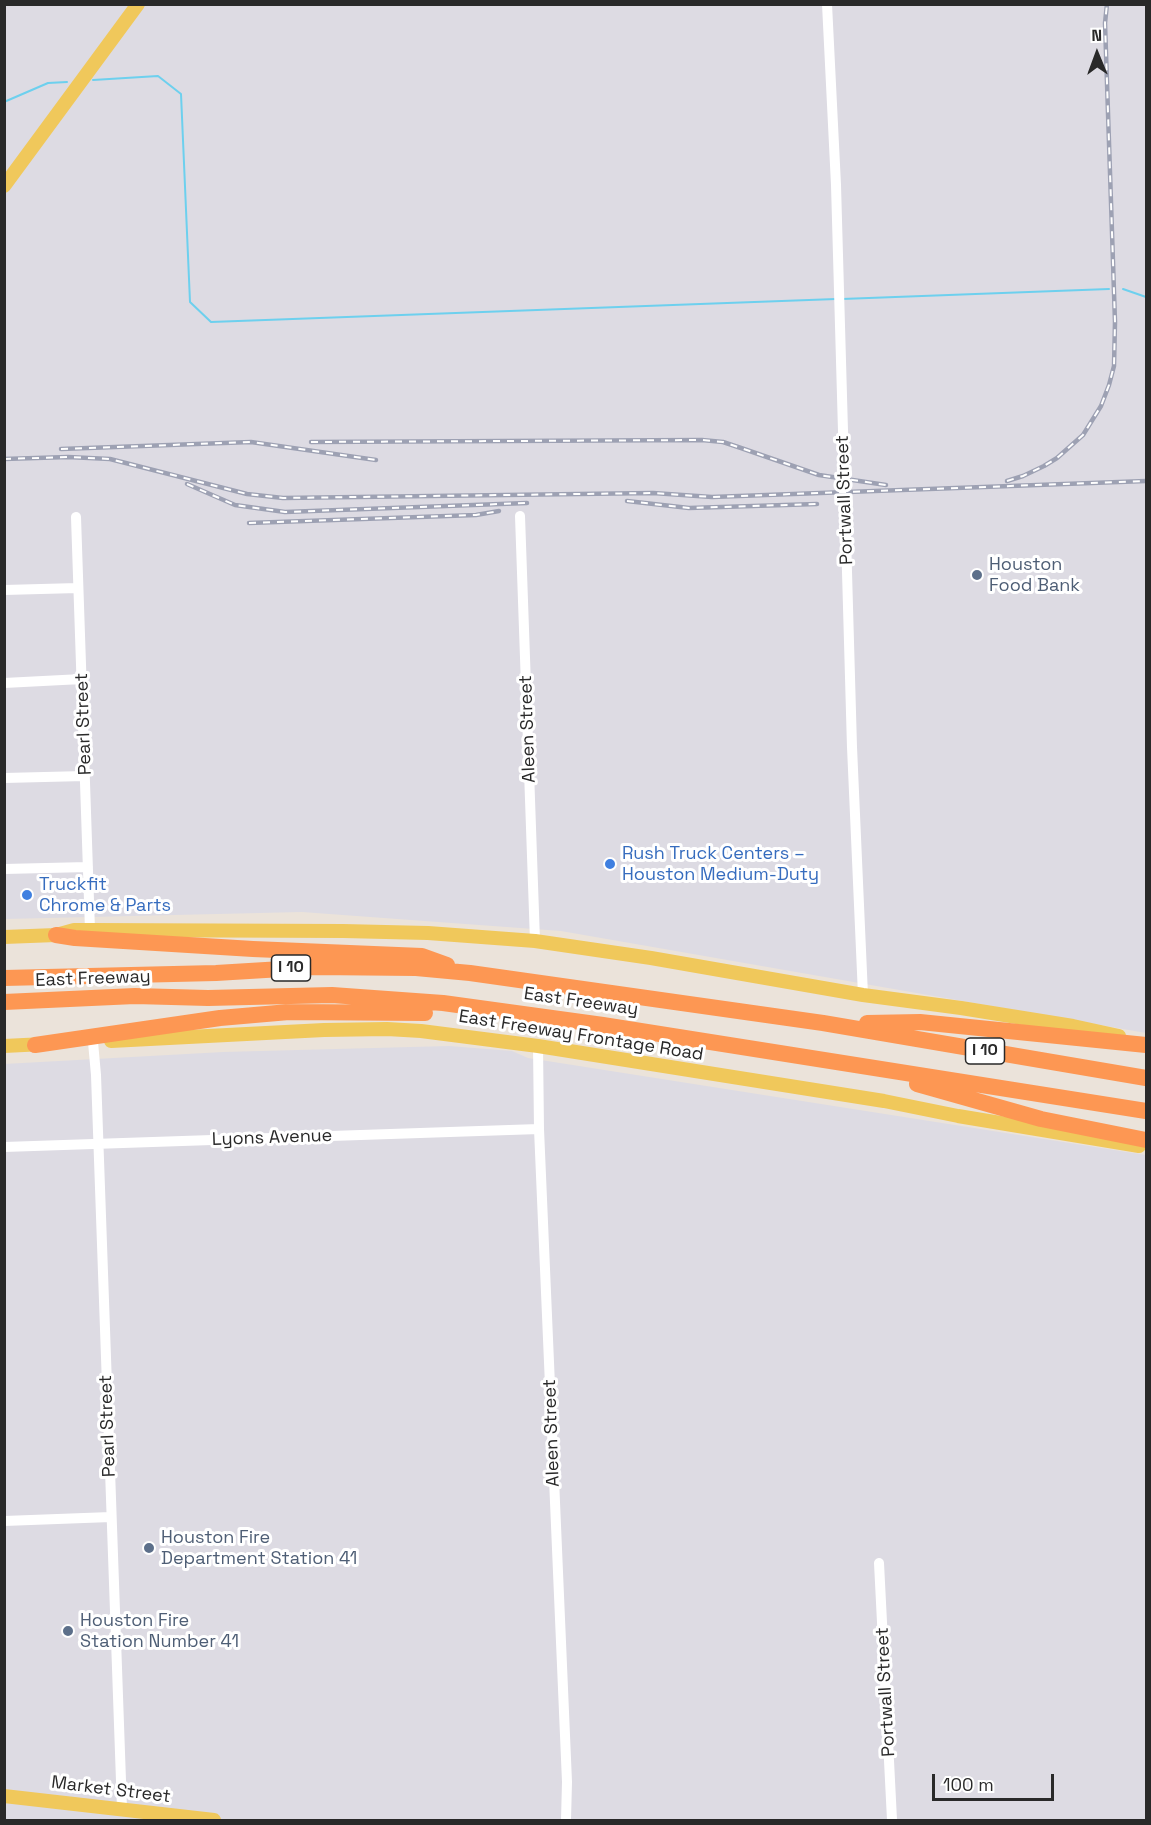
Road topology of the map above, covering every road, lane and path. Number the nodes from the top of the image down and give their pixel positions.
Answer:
1 (138, 4) edge
2 (827, 4) edge
3 (4, 186) edge
4 (520, 516) dead end
5 (76, 517) dead end
6 (78, 588) junction
7 (4, 590) edge
8 (82, 679) junction
9 (4, 683) edge
10 (86, 776) junction
11 (4, 778) edge
12 (88, 867) junction
13 (4, 869) edge
14 (90, 930) junction
15 (56, 934) junction
16 (4, 937) edge
17 (535, 941) junction
18 (470, 973) junction
19 (4, 978) edge
20 (863, 995) junction
21 (4, 1002) edge
22 (531, 1014) junction
23 (823, 1023) junction
24 (93, 1042) junction
25 (1146, 1043) edge
26 (36, 1045) junction
27 (4, 1046) edge
28 (538, 1046) junction
29 (838, 1062) junction
30 (1146, 1078) edge
31 (1146, 1111) edge
32 (539, 1129) junction
33 (1146, 1140) edge
34 (99, 1144) junction
35 (4, 1147) edge
36 (1146, 1148) edge
37 (111, 1517) junction
38 (4, 1521) edge
39 (879, 1563) dead end
40 (4, 1796) edge
41 (122, 1809) junction
42 (214, 1821) edge
43 (566, 1821) edge
44 (892, 1821) edge

1 - 3 main road
2 - 20 street, Portwall Street
4 - 17 street, Aleen Street
5 - 6 street, Pearl Street
6 - 7 street
6 - 8 street, Pearl Street
8 - 9 street
8 - 10 street, Pearl Street
10 - 11 street
10 - 12 street, Pearl Street
12 - 13 street
12 - 14 street, Pearl Street
14 - 15 main road
14 - 17 main road
15 - 16 main road
15 - 18 highway
17 - 20 main road
18 - 19 highway, East Freeway / I 10
18 - 23 highway, East Freeway / I 10
20 - 25 main road
21 - 22 highway, East Freeway / I 10
22 - 26 highway
22 - 29 highway, East Freeway / I 10
23 - 25 highway
23 - 30 highway, East Freeway / I 10
24 - 26 main road, East Freeway Frontage Road
24 - 28 main road, East Freeway Frontage Road
24 - 34 street, Pearl Street
26 - 27 main road, East Freeway Frontage Road
28 - 32 street, Aleen Street
28 - 36 main road, East Freeway Frontage Road
29 - 31 highway, East Freeway / I 10
29 - 33 highway
32 - 34 street, Lyons Avenue
32 - 43 street, Aleen Street
34 - 35 street, Lyons Avenue
34 - 37 street, Pearl Street
37 - 38 street
37 - 41 street, Pearl Street
39 - 44 street, Portwall Street
40 - 41 main road, Market Street
41 - 42 main road, Market Street

